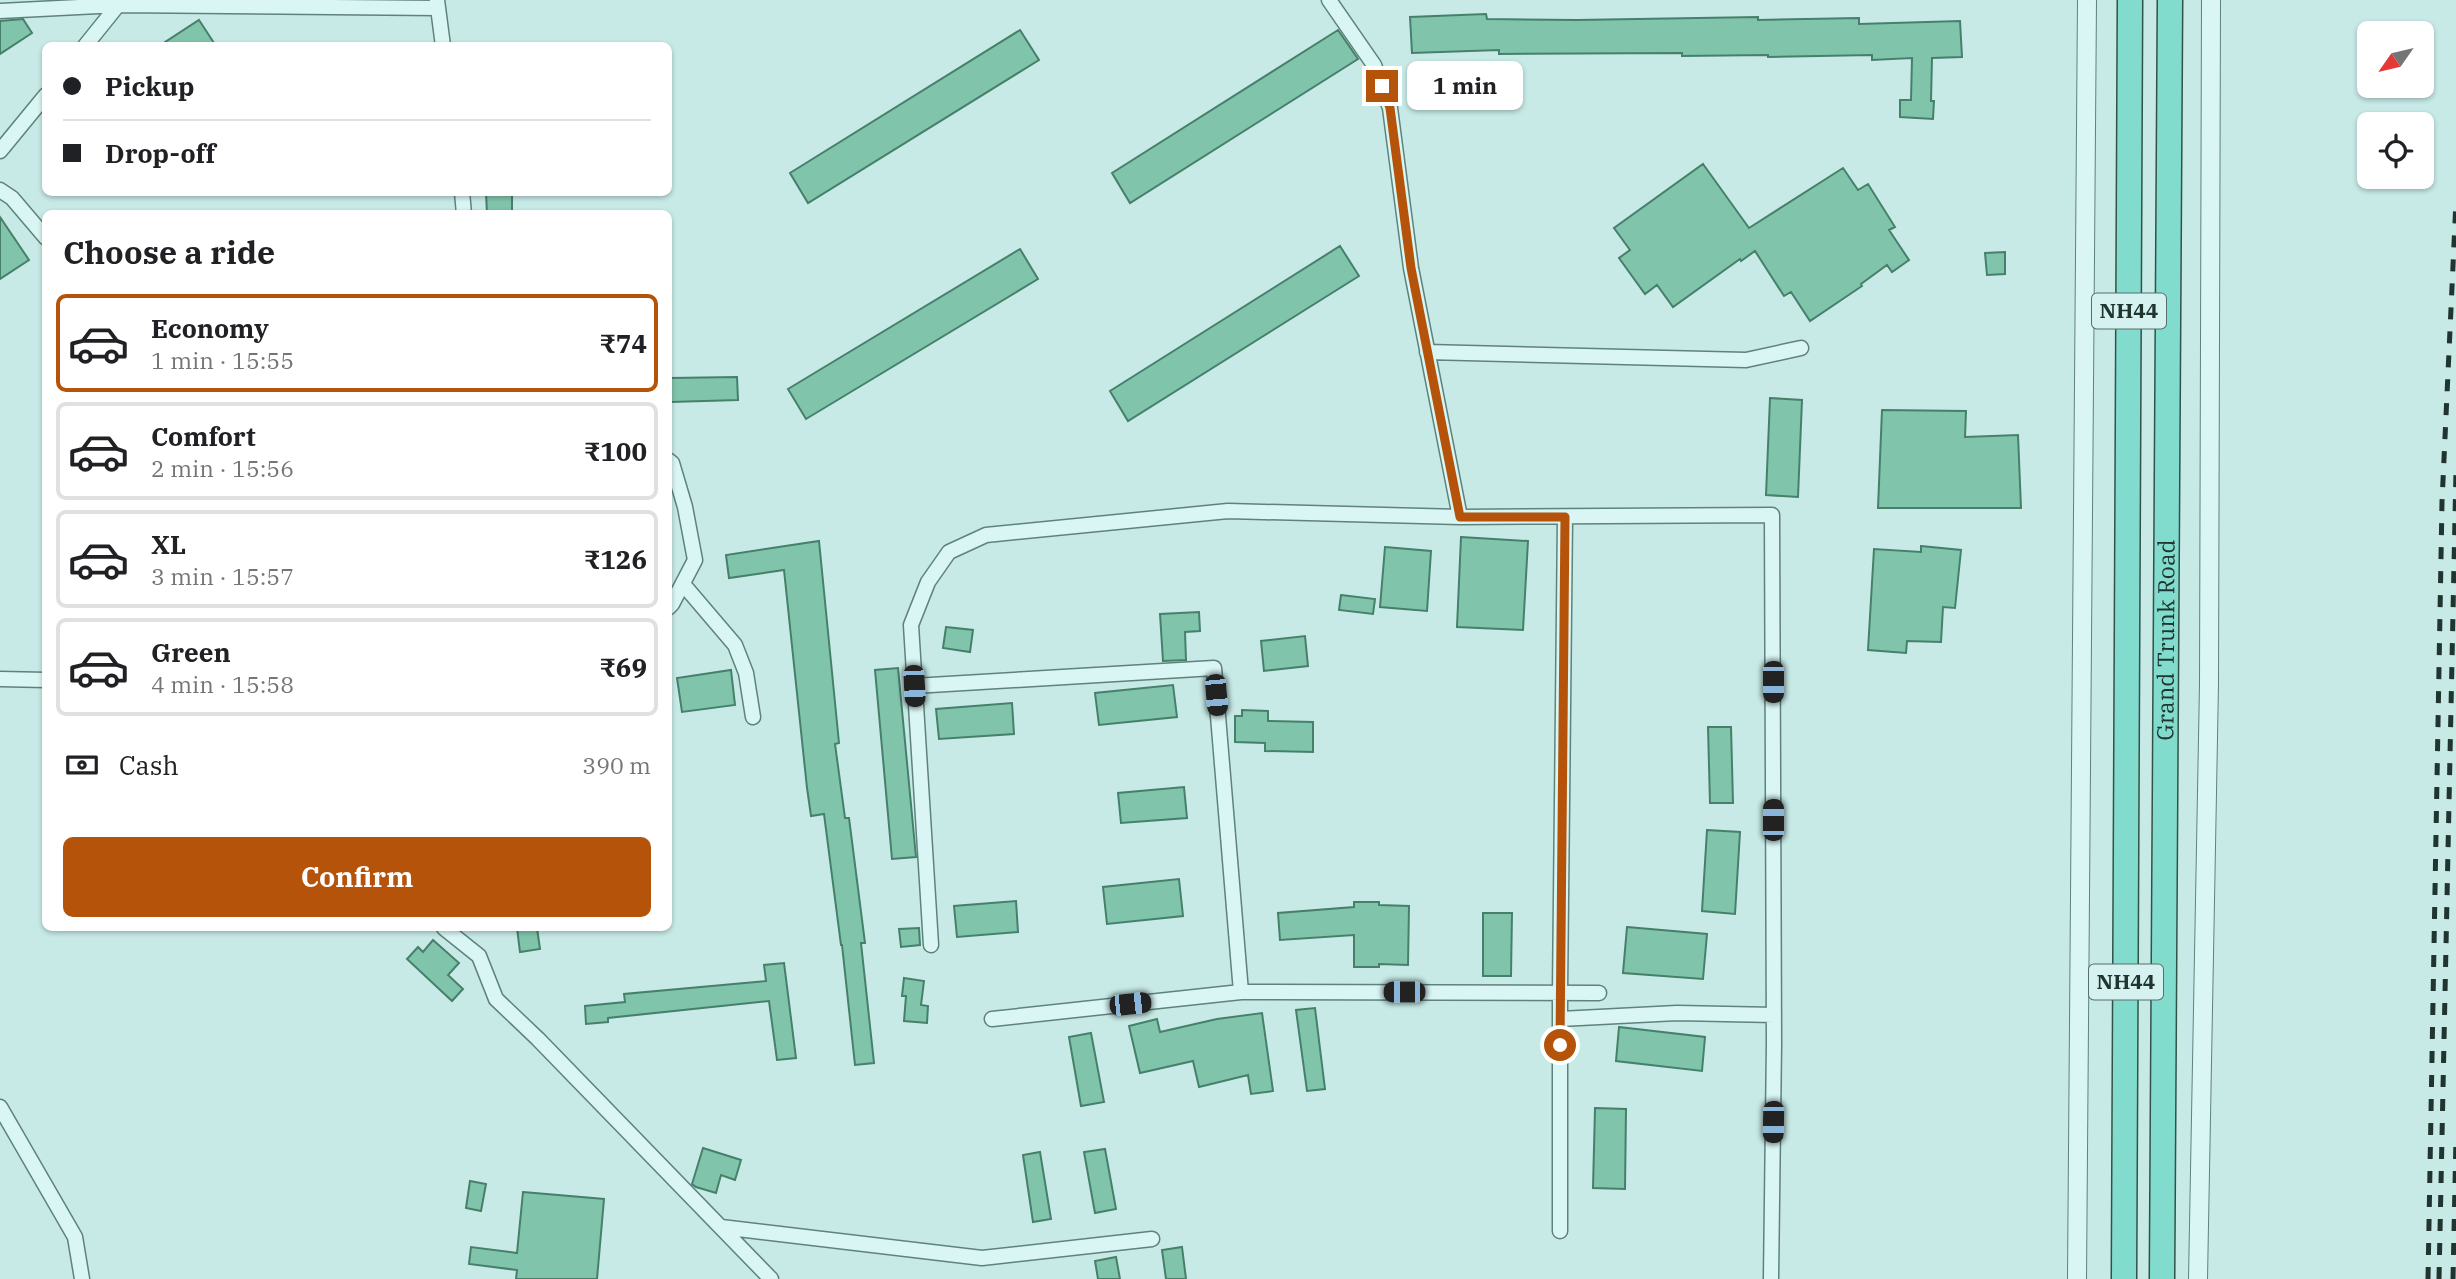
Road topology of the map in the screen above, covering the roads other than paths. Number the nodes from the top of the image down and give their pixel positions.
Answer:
1 (1329, 0) edge
2 (2087, 0) edge
3 (2130, 0) edge
4 (2170, 0) edge
5 (2211, 0) edge
6 (437, 4) edge
7 (118, 5) junction
8 (0, 11) edge
9 (88, 42) edge
10 (442, 42) edge
11 (42, 100) edge
12 (0, 151) edge
13 (0, 190) edge
14 (42, 233) edge
15 (1801, 348) dead end
16 (1427, 352) junction
17 (672, 471) edge
18 (1460, 517) junction
19 (1565, 517) junction
20 (683, 584) junction
21 (672, 602) edge
22 (0, 680) edge
23 (42, 680) edge
24 (914, 686) junction
25 (753, 717) dead end
26 (448, 931) edge
27 (931, 945) dead end
28 (1241, 992) junction
29 (1560, 993) junction
30 (1600, 993) dead end
31 (1774, 1015) junction
32 (1560, 1018) junction
33 (992, 1019) dead end
34 (0, 1107) edge
35 (721, 1227) junction
36 (1560, 1231) dead end
37 (1152, 1239) dead end
38 (82, 1279) edge
39 (771, 1279) edge
40 (1770, 1279) edge
41 (2077, 1279) edge
42 (2124, 1279) edge
43 (2162, 1279) edge
44 (2198, 1279) edge

1 - 16 street
2 - 41 street
3 - 42 highway, Grand Trunk Road / NH44
4 - 43 highway, Grand Trunk Road / NH44
5 - 44 street
6 - 7 street
6 - 10 street
7 - 8 street
7 - 9 street
11 - 12 street
13 - 14 street
15 - 16 street
16 - 18 street
17 - 20 street
18 - 19 street
18 - 24 street
19 - 29 street
19 - 31 street
20 - 21 street
20 - 25 street
22 - 23 street
24 - 27 street
24 - 28 street
26 - 35 street
28 - 29 street
28 - 33 street
29 - 30 street
29 - 32 street
31 - 32 street
31 - 40 street
32 - 36 street
34 - 38 street
35 - 37 street
35 - 39 street

